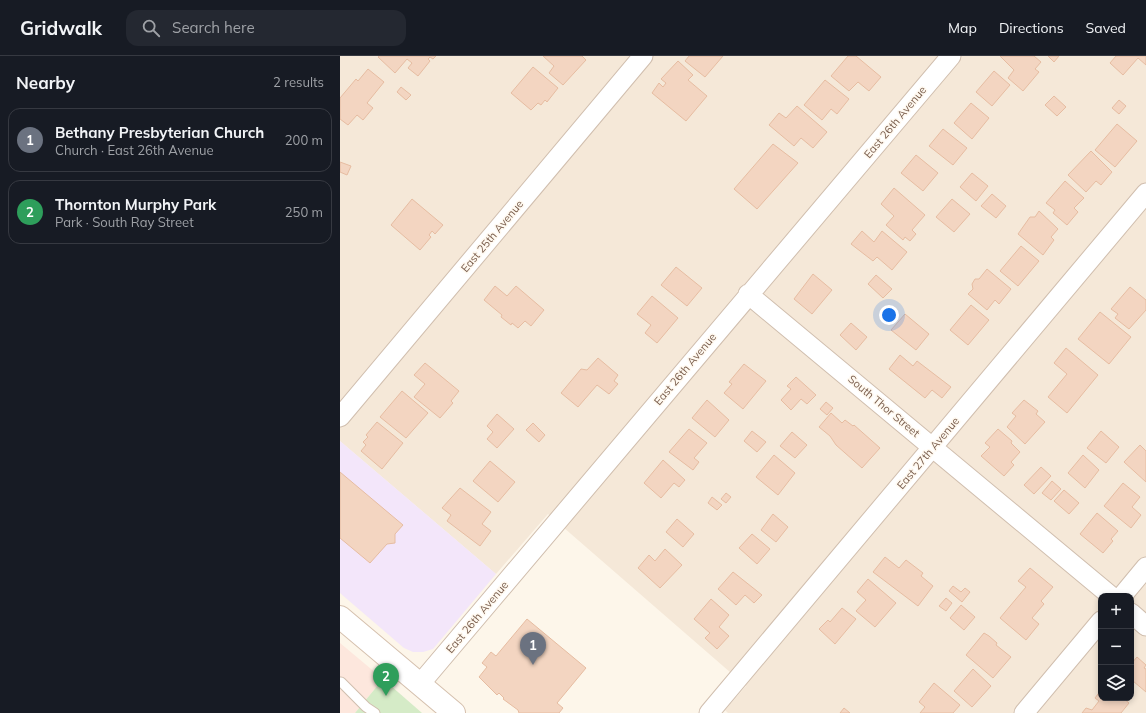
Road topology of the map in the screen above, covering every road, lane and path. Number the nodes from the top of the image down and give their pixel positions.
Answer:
1 (643, 56) edge
2 (951, 56) edge
3 (1146, 193) edge
4 (748, 294) junction
5 (340, 417) edge
6 (934, 447) junction
7 (1146, 567) edge
8 (1107, 593) edge
9 (1124, 593) edge
10 (1134, 616) edge
11 (340, 617) edge
12 (1098, 625) edge
13 (1146, 626) edge
14 (340, 682) edge
15 (420, 684) junction
16 (363, 710) edge
17 (375, 713) edge
18 (454, 713) edge
19 (709, 713) edge
20 (1024, 713) edge

1 - 5 street, East 25th Avenue
2 - 4 street, East 26th Avenue
3 - 6 street, East 27th Avenue
4 - 6 street, South Thor Street
4 - 15 street, East 26th Avenue
6 - 8 street, South Thor Street
6 - 19 street, East 27th Avenue
7 - 9 street
10 - 13 street
11 - 15 main road
12 - 20 street
14 - 16 lane
15 - 18 main road
16 - 17 lane

